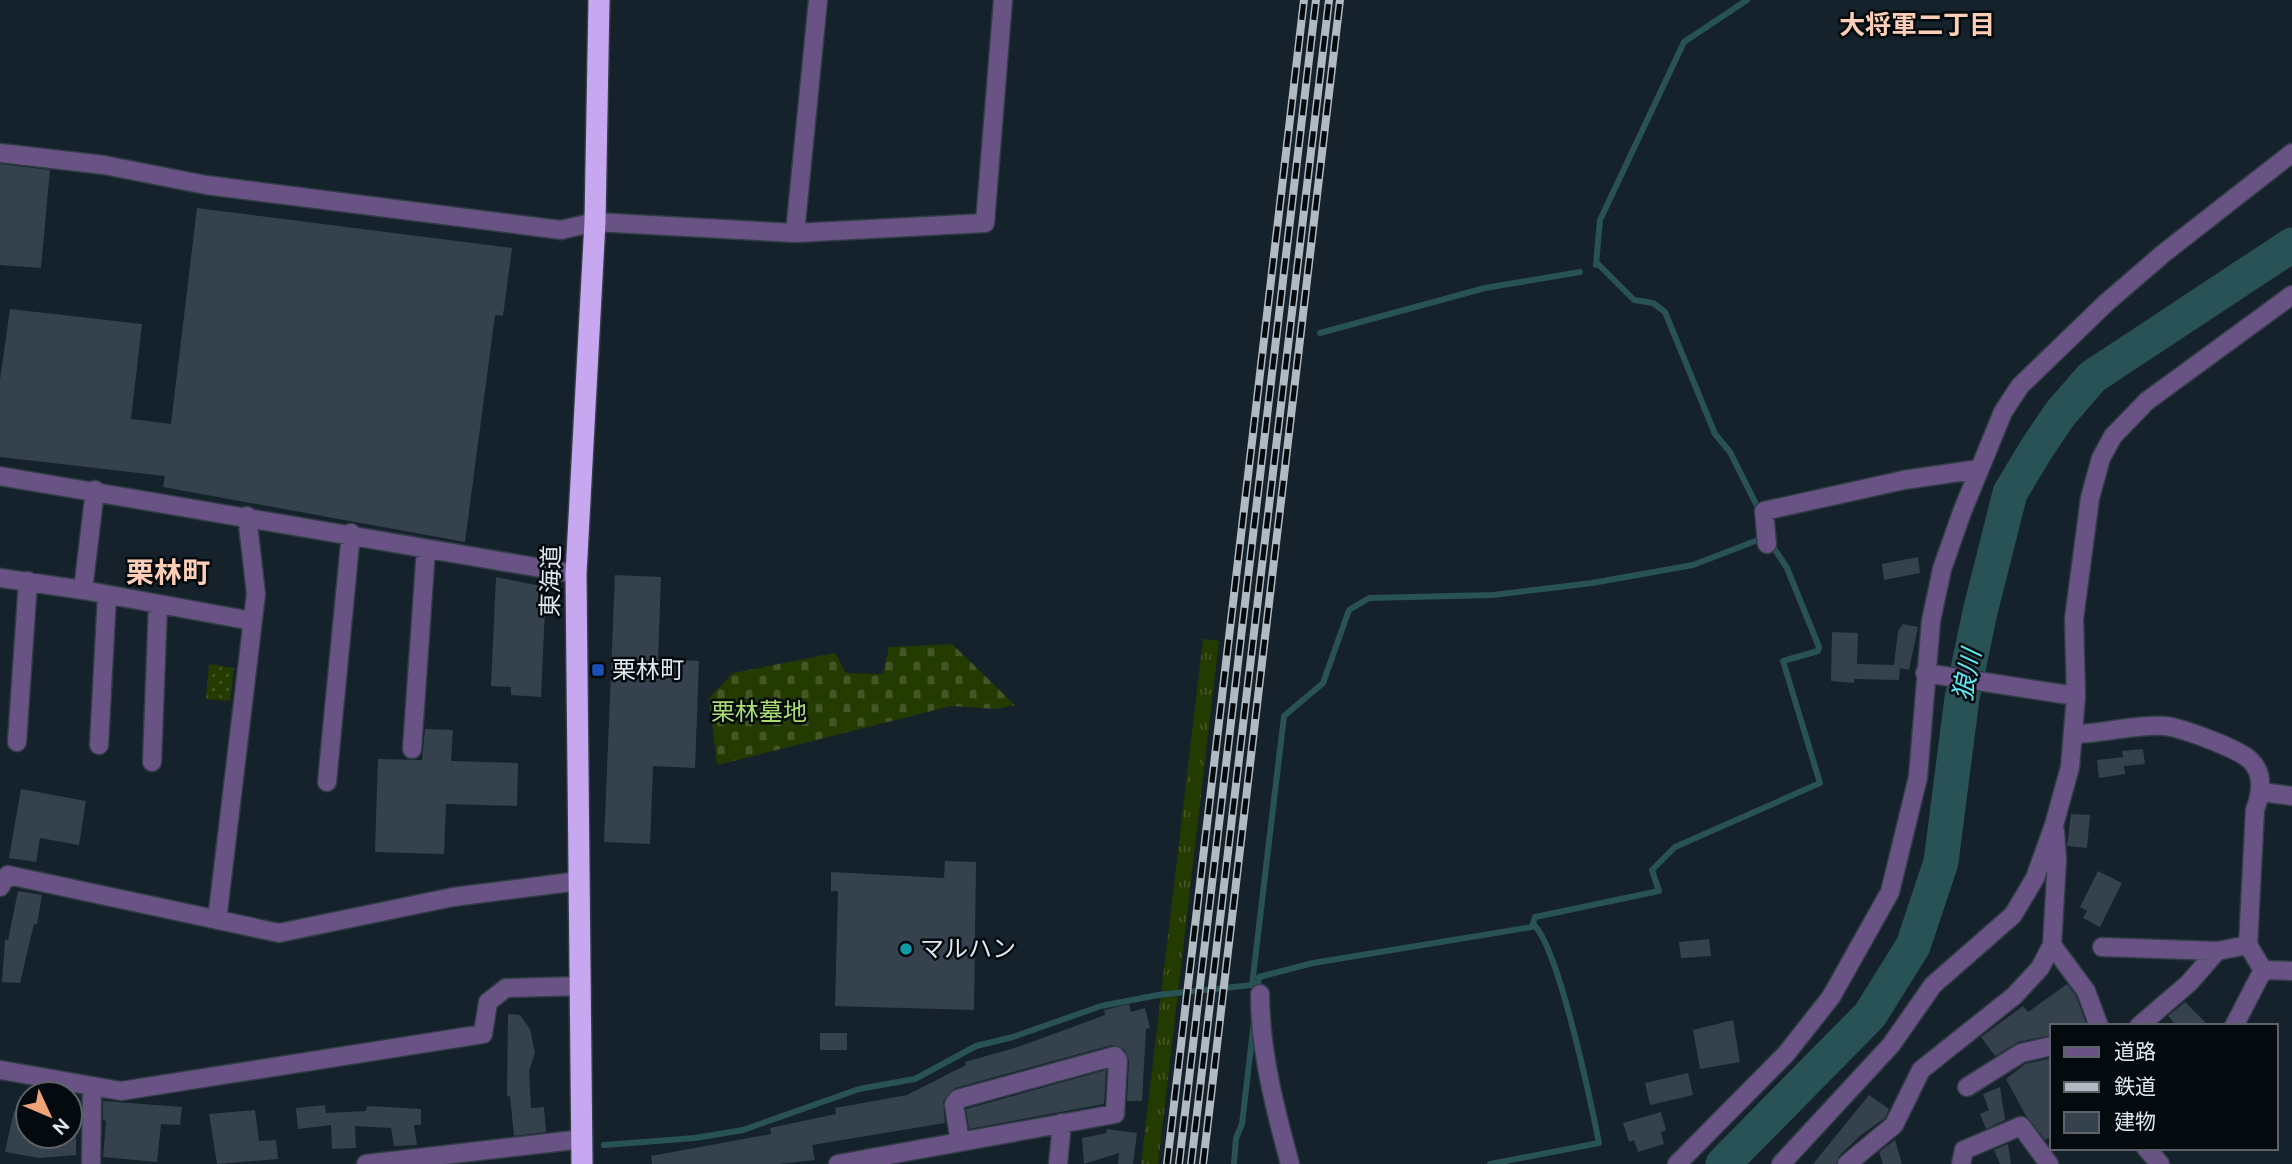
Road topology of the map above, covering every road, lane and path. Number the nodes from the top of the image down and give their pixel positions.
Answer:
1 (599, 0) edge
2 (818, 0) edge
3 (1003, 0) edge
4 (0, 153) edge
5 (2292, 153) edge
6 (595, 222) junction
7 (795, 233) junction
8 (2292, 295) edge
9 (1979, 469) junction
10 (0, 476) edge
11 (95, 490) junction
12 (247, 516) junction
13 (351, 533) junction
14 (1767, 544) dead end
15 (426, 549) junction
16 (576, 574) junction
17 (0, 578) edge
18 (28, 581) junction
19 (83, 590) junction
20 (107, 595) junction
21 (158, 604) junction
22 (252, 621) junction
23 (1925, 673) junction
24 (2076, 696) junction
25 (2073, 734) junction
26 (17, 742) dead end
27 (99, 745) dead end
28 (412, 749) dead end
29 (152, 762) dead end
30 (327, 782) dead end
31 (2262, 792) junction
32 (2292, 796) edge
33 (2054, 825) junction
34 (579, 881) junction
35 (0, 887) edge
36 (216, 920) junction
37 (2052, 945) junction
38 (2248, 945) junction
39 (2102, 947) dead end
40 (2217, 951) junction
41 (2263, 970) junction
42 (2292, 971) edge
43 (582, 986) junction
44 (1261, 994) dead end
45 (2098, 1024) edge
46 (2141, 1024) edge
47 (2235, 1024) edge
48 (2050, 1046) edge
49 (2, 1067) edge
50 (92, 1086) junction
51 (1967, 1087) dead end
52 (1062, 1124) junction
53 (583, 1139) junction
54 (960, 1142) junction
55 (2149, 1150) edge
56 (845, 1163) edge
57 (91, 1164) edge
58 (366, 1164) edge
59 (582, 1164) edge
60 (1058, 1164) edge
61 (1290, 1164) edge
62 (1676, 1164) edge
63 (1781, 1164) edge
64 (1847, 1164) edge
65 (1961, 1164) edge
66 (2049, 1164) edge
67 (2160, 1164) edge

1 - 6 highway, 東海道
2 - 7 street
3 - 7 street
4 - 6 street
5 - 9 street
6 - 7 street
6 - 16 highway, 東海道
8 - 24 street
9 - 14 street
9 - 23 street
10 - 11 street
11 - 12 street
11 - 19 street
12 - 13 street
12 - 22 street
13 - 15 street
13 - 30 street
15 - 16 street
15 - 28 street
16 - 34 highway, 東海道
17 - 18 street
18 - 19 street
18 - 26 street
19 - 20 street
20 - 21 street
20 - 27 street
21 - 22 street
21 - 29 street
22 - 36 street
23 - 24 street
23 - 62 street
24 - 25 street
25 - 31 street
25 - 33 street
31 - 32 street
31 - 38 street
33 - 37 street
33 - 63 street
34 - 36 street
34 - 43 highway, 東海道
35 - 36 street
37 - 45 street
37 - 64 street
38 - 40 street
38 - 41 street
39 - 40 street
40 - 46 street
41 - 42 street
41 - 47 street
43 - 50 street
43 - 53 highway, 東海道
44 - 61 street
48 - 51 street
49 - 50 street
50 - 57 street
52 - 54 street
52 - 54 street
52 - 60 street
53 - 58 street
53 - 59 highway, 東海道
54 - 56 street
55 - 67 street
65 - 66 street

